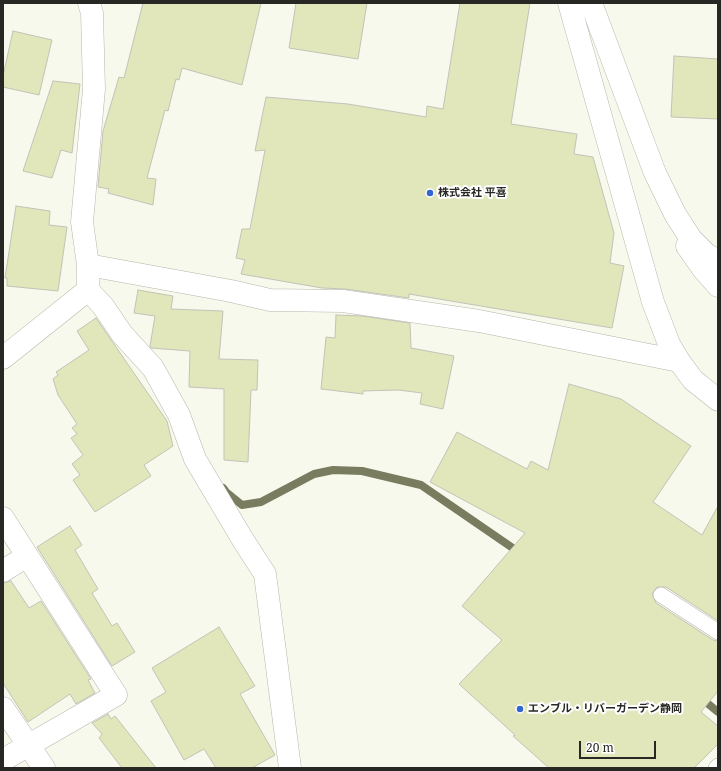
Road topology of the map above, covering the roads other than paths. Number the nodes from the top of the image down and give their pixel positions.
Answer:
1 (89, 3) edge
2 (568, 3) edge
3 (591, 3) edge
4 (604, 3) edge
5 (613, 61) junction
6 (659, 181) junction
7 (718, 261) edge
8 (88, 265) junction
9 (718, 286) edge
10 (88, 290) junction
11 (3, 358) edge
12 (678, 361) junction
13 (718, 400) edge
14 (3, 518) edge
15 (27, 556) junction
16 (3, 571) edge
17 (661, 595) dead end
18 (718, 632) edge
19 (3, 708) edge
20 (28, 744) junction
21 (3, 760) edge
22 (286, 766) edge
23 (718, 766) edge
24 (44, 768) edge
25 (716, 768) edge

1 - 8 main road
2 - 12 main road
3 - 5 main road
4 - 5 main road
5 - 6 main road
6 - 7 main road
6 - 9 main road
8 - 10 main road
8 - 12 main road
10 - 11 main road
10 - 22 main road
12 - 13 main road
14 - 15 main road
15 - 16 main road
15 - 20 main road
17 - 18 lane
19 - 20 main road
20 - 21 main road
20 - 24 main road
23 - 25 lane

